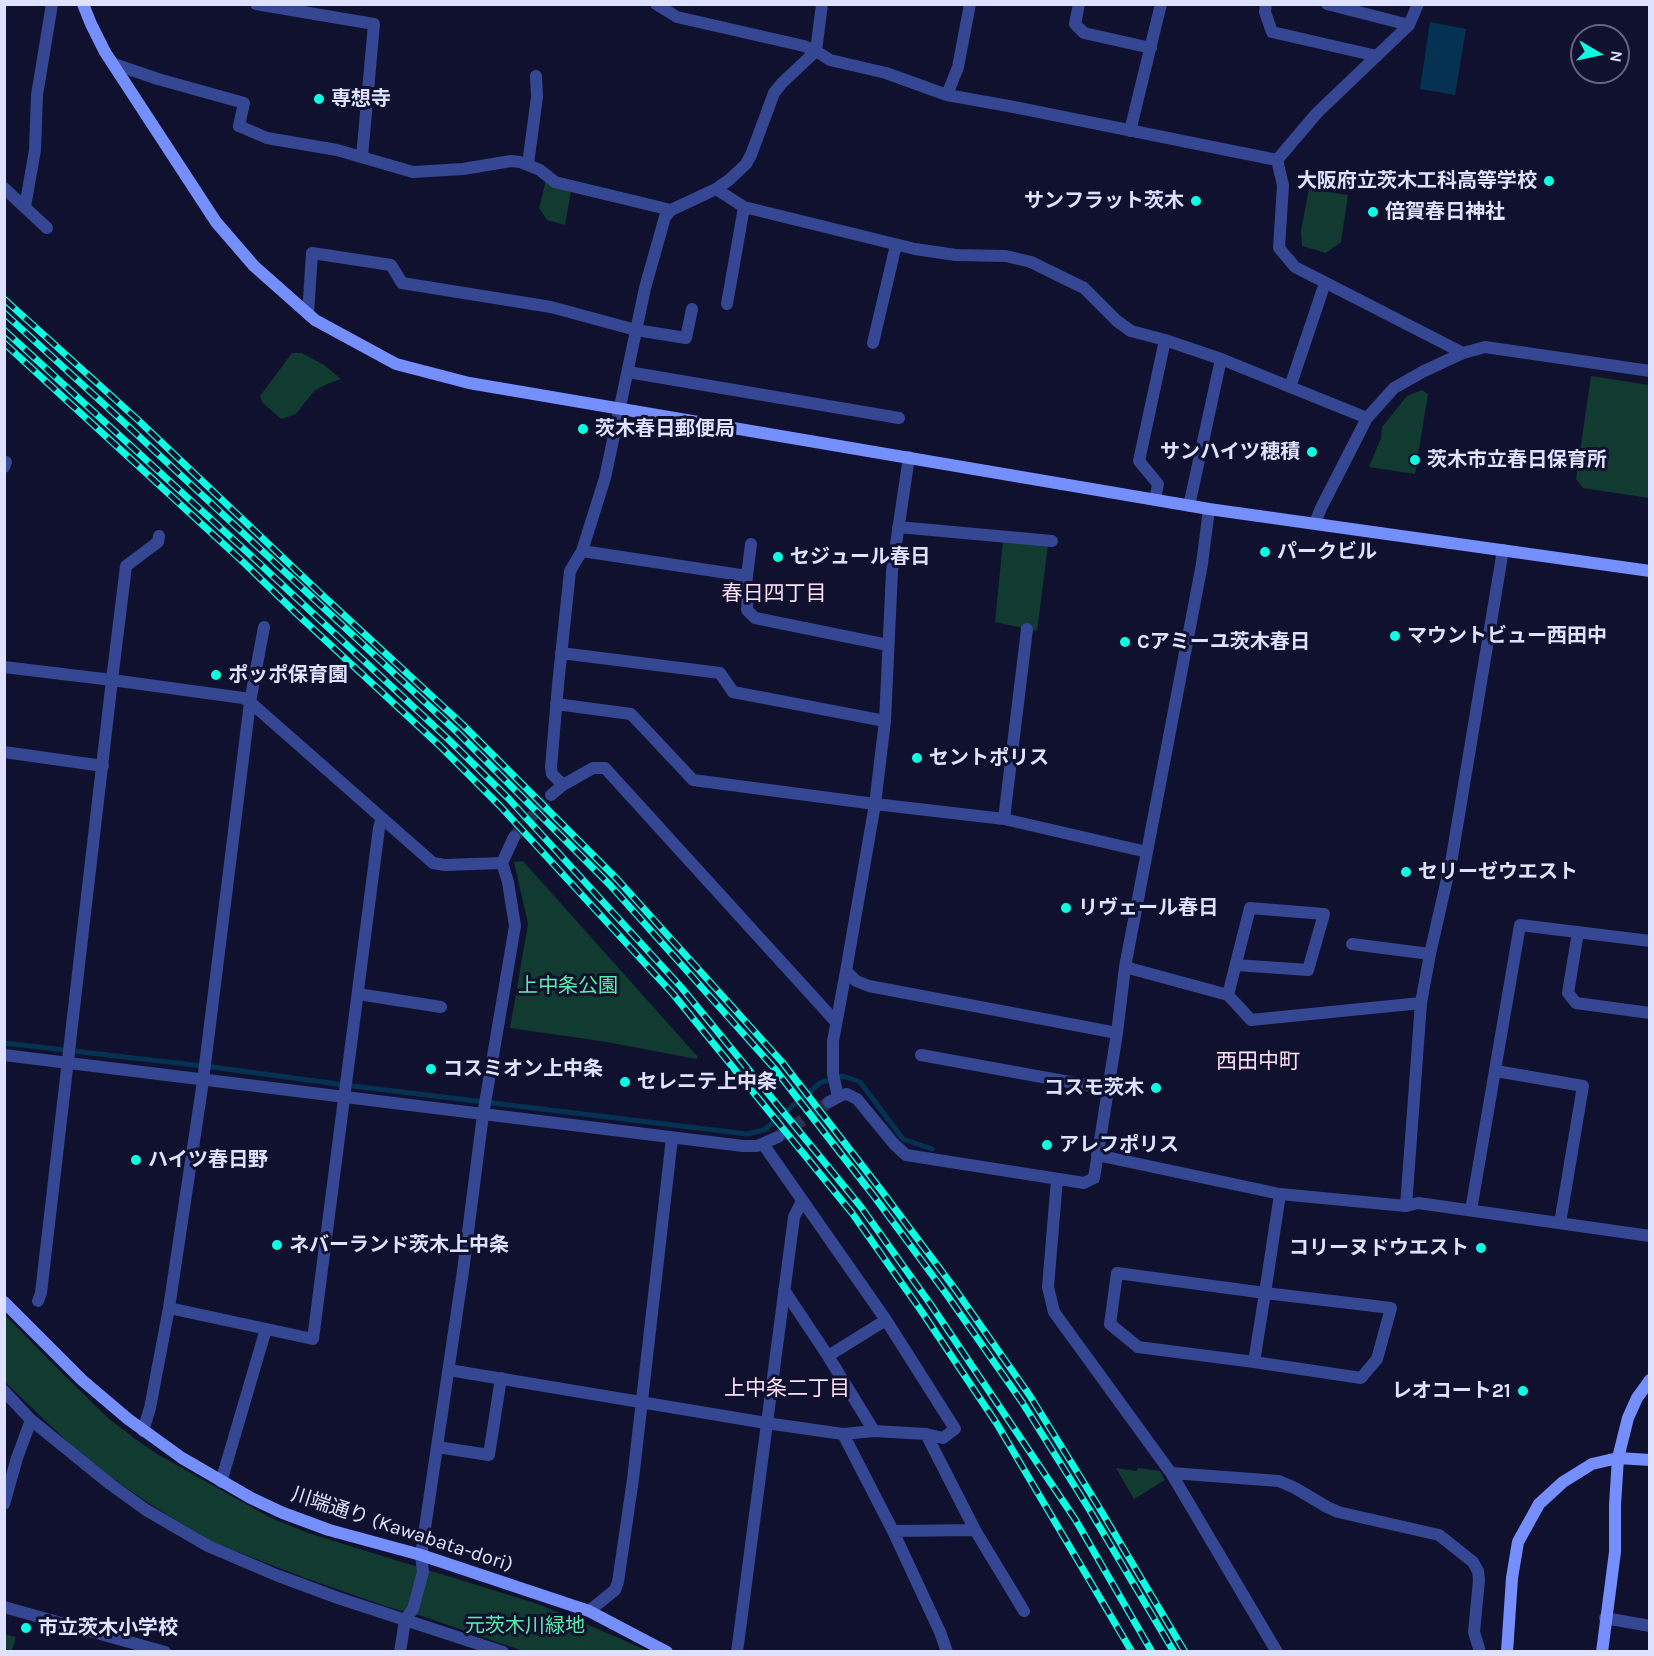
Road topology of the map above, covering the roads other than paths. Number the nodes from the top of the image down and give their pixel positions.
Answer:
1 (52, 4) edge
2 (83, 4) edge
3 (256, 4) edge
4 (656, 4) edge
5 (822, 4) edge
6 (970, 4) edge
7 (1079, 4) edge
8 (1161, 4) edge
9 (1266, 4) edge
10 (1327, 4) edge
11 (1418, 4) edge
12 (1409, 25) junction
13 (1151, 48) junction
14 (816, 51) junction
15 (1377, 56) junction
16 (114, 64) junction
17 (536, 76) dead end
18 (947, 95) junction
19 (1130, 131) junction
20 (362, 158) junction
21 (1277, 160) junction
22 (528, 164) junction
23 (4, 188) edge
24 (716, 189) junction
25 (25, 207) junction
26 (744, 207) junction
27 (671, 210) junction
28 (47, 228) dead end
29 (896, 244) junction
30 (1325, 283) junction
31 (727, 304) dead end
32 (692, 309) dead end
33 (308, 314) junction
34 (636, 330) junction
35 (1165, 340) junction
36 (873, 343) dead end
37 (1463, 353) junction
38 (1221, 359) junction
39 (1650, 371) edge
40 (628, 372) junction
41 (1290, 387) junction
42 (619, 410) junction
43 (899, 418) dead end
44 (1367, 418) junction
45 (909, 457) junction
46 (1155, 500) junction
47 (1189, 506) junction
48 (1209, 509) junction
49 (1315, 523) junction
50 (898, 527) junction
51 (159, 536) dead end
52 (1052, 541) dead end
53 (751, 544) dead end
54 (1503, 550) junction
55 (582, 551) junction
56 (1650, 571) edge
57 (747, 576) junction
58 (264, 627) dead end
59 (1027, 629) dead end
60 (888, 645) junction
61 (561, 653) junction
62 (4, 667) edge
63 (112, 680) junction
64 (250, 702) junction
65 (556, 704) junction
66 (885, 722) junction
67 (4, 752) edge
68 (103, 766) junction
69 (563, 786) junction
70 (551, 795) tunnel mouth
71 (875, 804) junction
72 (382, 818) junction
73 (1004, 819) junction
74 (514, 837) tunnel mouth
75 (1147, 852) junction
76 (502, 863) junction
77 (1578, 932) junction
78 (1650, 941) edge
79 (1352, 944) dead end
80 (1430, 954) junction
81 (1236, 965) junction
82 (1125, 967) junction
83 (846, 971) junction
84 (358, 994) junction
85 (1228, 995) junction
86 (1421, 1003) junction
87 (441, 1007) dead end
88 (1650, 1013) edge
89 (836, 1022) junction
90 (1117, 1033) junction
91 (68, 1054) junction
92 (4, 1055) edge
93 (921, 1055) dead end
94 (205, 1070) junction
95 (1496, 1071) junction
96 (1108, 1089) junction
97 (345, 1094) junction
98 (483, 1112) junction
99 (778, 1137) tunnel mouth
100 (672, 1138) junction
101 (763, 1144) junction
102 (1097, 1155) junction
103 (1057, 1179) junction
104 (1280, 1194) junction
105 (802, 1201) junction
106 (1406, 1206) junction
107 (1471, 1210) junction
108 (1560, 1223) junction
109 (1650, 1236) edge
110 (784, 1290) junction
111 (1265, 1293) junction
112 (38, 1301) dead end
113 (4, 1302) edge
114 (169, 1308) junction
115 (886, 1320) junction
116 (266, 1329) junction
117 (828, 1356) junction
118 (1254, 1362) junction
119 (449, 1370) junction
120 (501, 1378) junction
121 (1650, 1380) edge
122 (4, 1391) edge
123 (641, 1401) junction
124 (31, 1420) junction
125 (766, 1423) junction
126 (143, 1431) junction
127 (874, 1431) junction
128 (843, 1434) junction
129 (926, 1434) junction
130 (437, 1447) junction
131 (1618, 1458) junction
132 (1650, 1460) edge
133 (1172, 1473) junction
134 (221, 1482) junction
135 (4, 1504) edge
136 (975, 1530) junction
137 (893, 1531) junction
138 (421, 1556) junction
139 (4, 1607) edge
140 (589, 1611) junction
141 (1024, 1611) dead end
142 (1605, 1618) junction
143 (405, 1620) junction
144 (1650, 1626) edge
145 (163, 1651) edge
146 (400, 1652) edge
147 (503, 1652) edge
148 (667, 1652) edge
149 (737, 1652) edge
150 (947, 1652) edge
151 (1277, 1652) edge
152 (1480, 1652) edge
153 (1507, 1652) edge
154 (1602, 1652) edge

1 - 25 street
2 - 16 street
3 - 20 street
4 - 14 street
5 - 14 street
6 - 18 street
7 - 13 street
8 - 13 street
9 - 15 street
10 - 12 street
11 - 12 street
12 - 15 street
13 - 19 street
14 - 18 street
14 - 24 street
15 - 21 street
16 - 20 street
16 - 33 street
17 - 22 street
18 - 19 street
19 - 21 street
20 - 22 street
21 - 30 street
22 - 27 street
23 - 25 street
24 - 26 street
24 - 27 street
25 - 28 street
26 - 29 street
26 - 31 street
27 - 34 street
29 - 35 street
29 - 36 street
30 - 37 street
30 - 41 street
32 - 34 street
33 - 34 street
33 - 42 street
34 - 40 street
35 - 38 street
35 - 46 street
37 - 39 street
37 - 44 street
38 - 41 street
38 - 47 street
40 - 42 street
40 - 43 street
41 - 44 street
42 - 45 street
42 - 55 street
44 - 49 street
45 - 46 street
45 - 50 street
46 - 47 street
47 - 48 street
48 - 49 street
48 - 75 street
49 - 54 street
50 - 52 street
50 - 60 street
51 - 63 street
53 - 57 street
54 - 56 street
54 - 80 street
55 - 57 street
55 - 61 street
57 - 60 street
58 - 64 street
59 - 73 street
60 - 66 street
61 - 65 street
61 - 66 street
62 - 63 street
63 - 64 street
63 - 68 street
64 - 72 street
64 - 94 street
65 - 69 street
65 - 71 street
66 - 71 street
67 - 68 street
68 - 91 street
69 - 70 street
69 - 89 street
71 - 73 street
71 - 83 street
72 - 76 street
72 - 84 street
73 - 75 street
74 - 76 street
75 - 82 street
76 - 98 street
77 - 78 street
77 - 88 street
77 - 95 street
79 - 80 street
80 - 86 street
81 - 81 street
81 - 85 street
82 - 85 street
82 - 90 street
83 - 89 street
83 - 90 street
84 - 87 street
84 - 97 street
85 - 86 street
86 - 106 street
89 - 103 street
90 - 96 street
91 - 92 street
91 - 94 street
91 - 112 street
93 - 96 street
94 - 97 street
94 - 114 street
95 - 107 street
95 - 108 street
96 - 102 street
97 - 98 street
97 - 116 street
98 - 100 street
98 - 119 street
99 - 101 street
100 - 101 street
100 - 123 street
101 - 105 street
102 - 103 street
102 - 104 street
103 - 133 street
104 - 106 street
104 - 111 street
105 - 110 street
105 - 115 street
106 - 107 street
107 - 108 street
108 - 109 street
110 - 117 street
110 - 125 street
111 - 118 street
111 - 118 street
111 - 118 street
113 - 126 street, 川端通り (Kawabata-dori)
114 - 116 street
114 - 126 street
115 - 117 street
115 - 129 street
116 - 134 street
117 - 127 street
119 - 120 street
119 - 130 street
120 - 123 street
120 - 130 street
121 - 131 street
122 - 124 street
123 - 125 street
123 - 140 street
124 - 135 street
124 - 143 street
125 - 128 street
125 - 149 street
126 - 134 street, 川端通り (Kawabata-dori)
127 - 128 street
127 - 129 street
128 - 137 street
129 - 136 street
130 - 138 street
131 - 132 street
131 - 142 street
131 - 153 street
133 - 151 street
133 - 152 street
134 - 138 street, 川端通り (Kawabata-dori)
136 - 137 street
136 - 141 street
137 - 150 street
138 - 140 street, 川端通り (Kawabata-dori)
138 - 143 street
139 - 145 street
140 - 148 street, 川端通り (Kawabata-dori)
142 - 144 street
142 - 154 street
143 - 146 street
143 - 147 street

